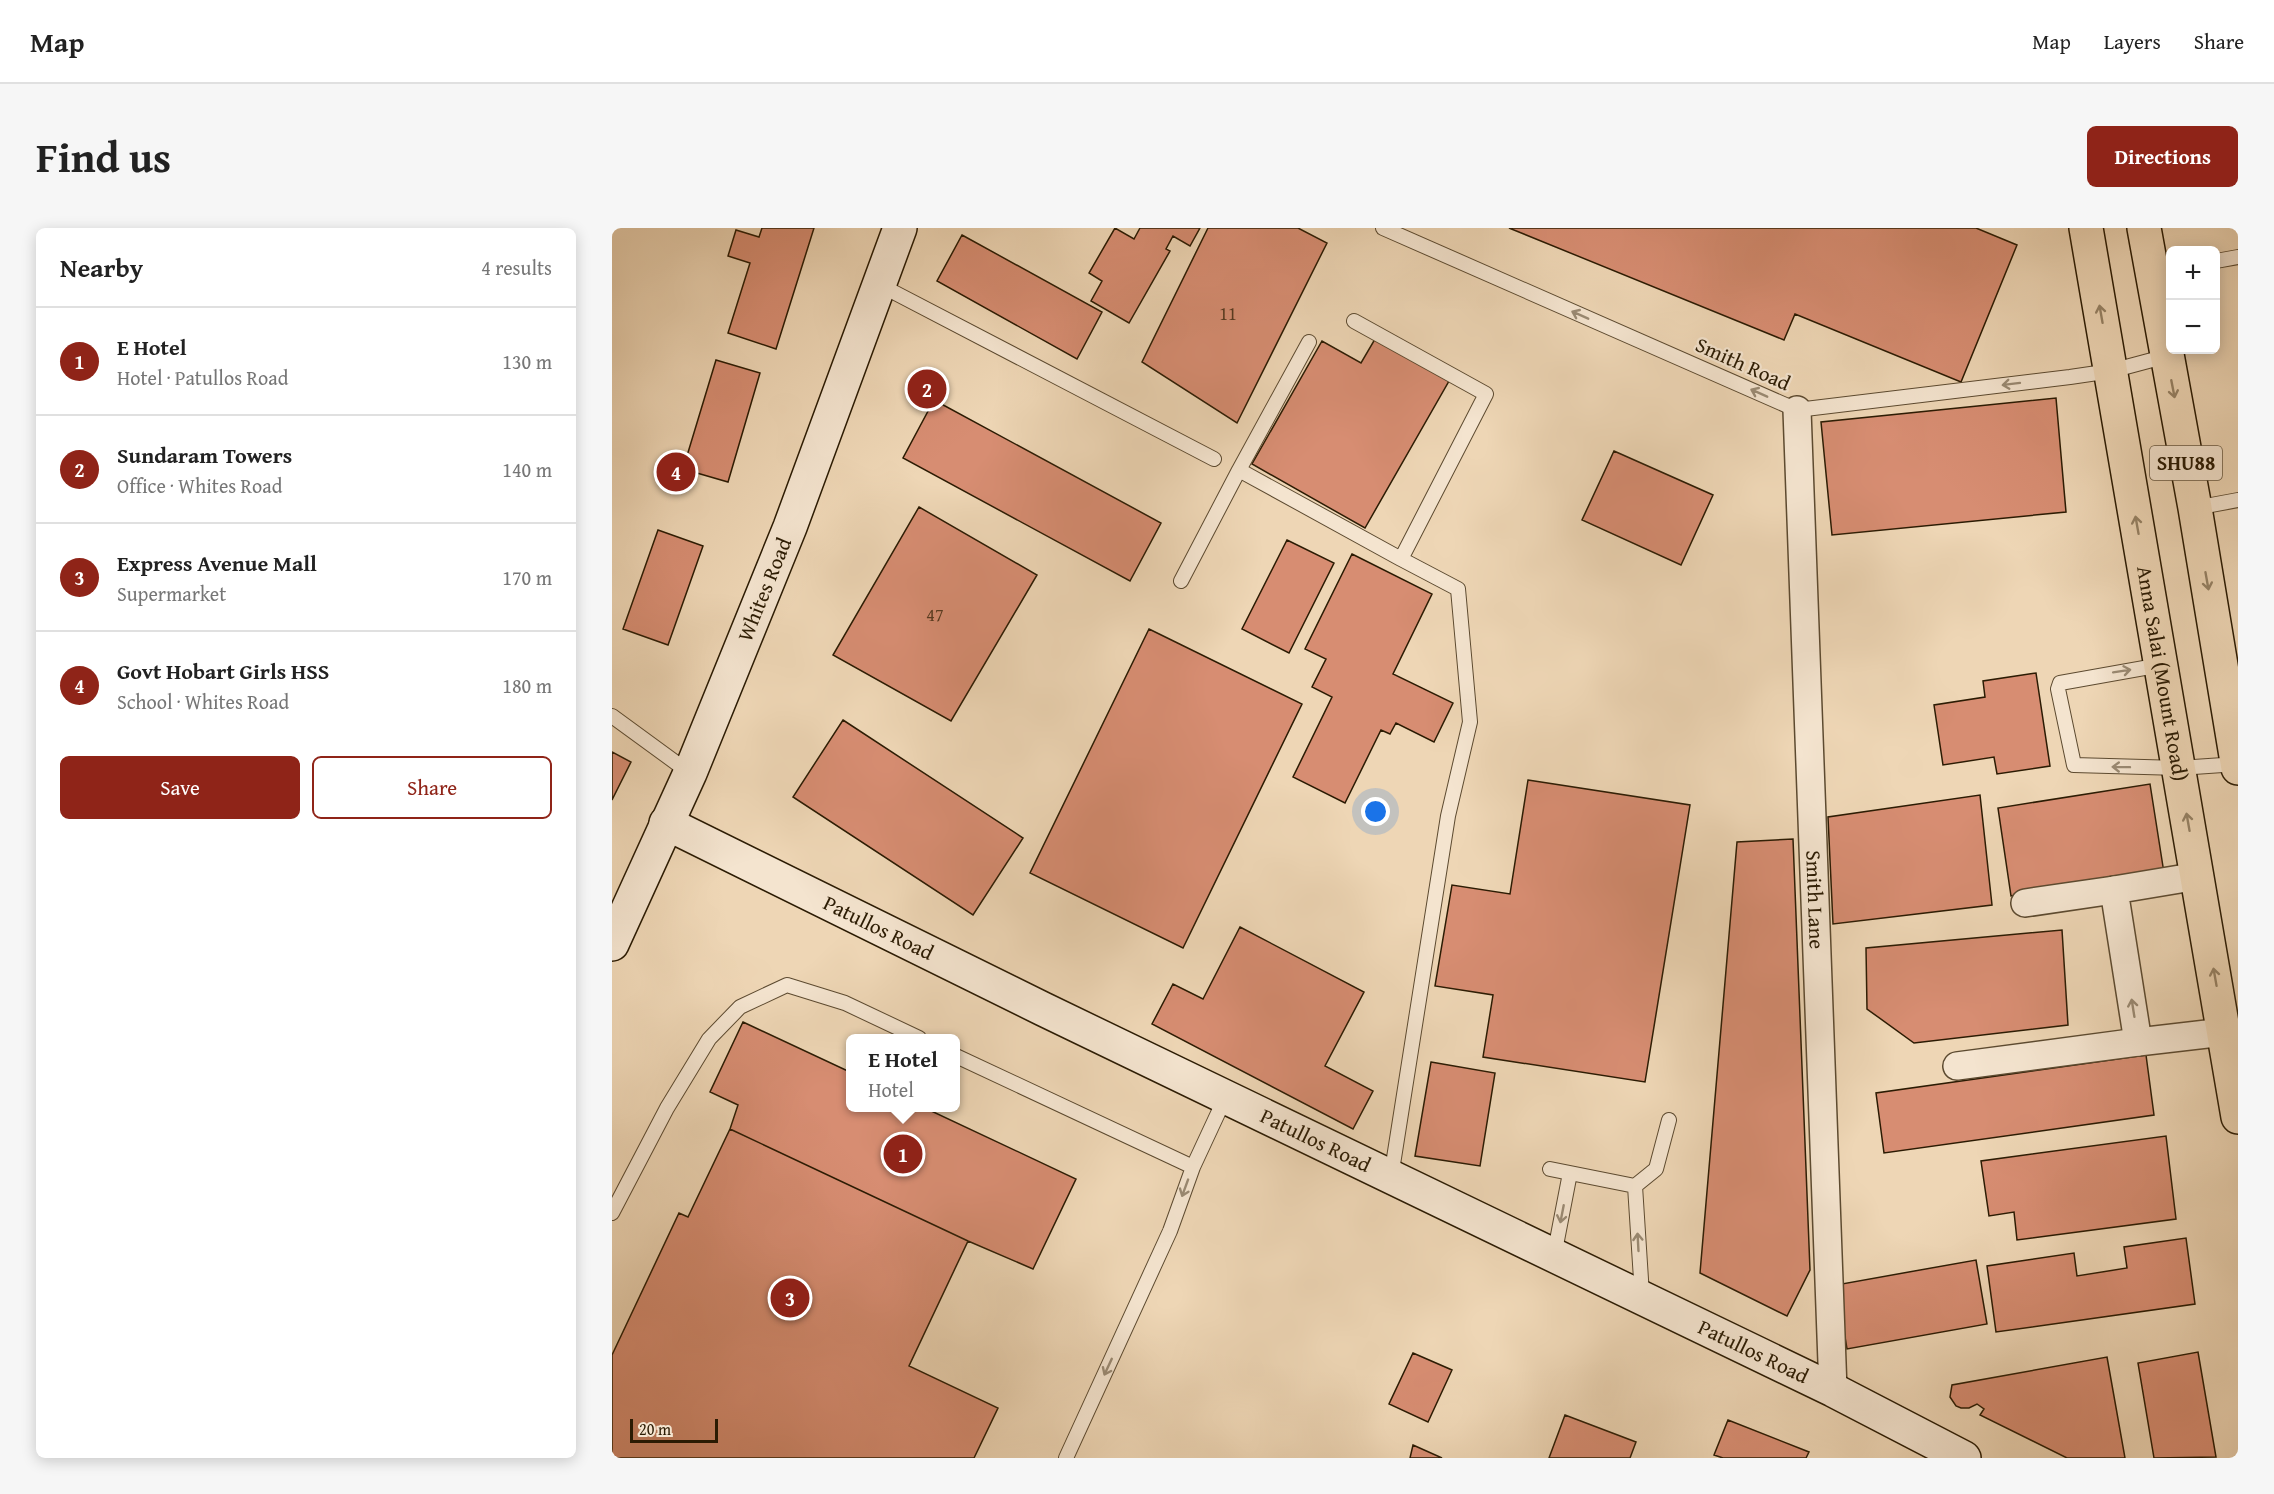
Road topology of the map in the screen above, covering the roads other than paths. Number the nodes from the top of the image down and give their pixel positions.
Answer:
1 (900, 228) edge
2 (1383, 228) edge
3 (2086, 228) edge
4 (2144, 228) edge
5 (2238, 257) edge
6 (2220, 260) edge
7 (2162, 284) edge
8 (880, 285) junction
9 (1354, 321) dead end
10 (1309, 342) dead end
11 (2167, 356) junction
12 (2111, 371) junction
13 (1797, 410) junction
14 (1214, 459) dead end
15 (1239, 470) junction
16 (2238, 500) edge
17 (2195, 508) junction
18 (1401, 559) junction
19 (1181, 581) dead end
20 (2161, 665) junction
21 (2233, 696) edge
22 (612, 716) edge
23 (2238, 766) edge
24 (2179, 768) junction
25 (690, 773) junction
26 (666, 823) junction
27 (2198, 876) junction
28 (2114, 890) junction
29 (2025, 903) dead end
30 (612, 944) edge
31 (2224, 1032) junction
32 (910, 1034) edge
33 (2138, 1042) junction
34 (960, 1058) edge
35 (1957, 1066) dead end
36 (1226, 1096) junction
37 (2238, 1117) edge
38 (1669, 1120) dead end
39 (1193, 1167) junction
40 (1550, 1169) dead end
41 (1570, 1173) junction
42 (1391, 1177) junction
43 (1635, 1186) junction
44 (612, 1213) edge
45 (1554, 1256) junction
46 (1642, 1298) junction
47 (1833, 1390) junction
48 (1066, 1458) edge
49 (1964, 1458) edge

1 - 8 street, Whites Road
13 -> 2 lane, Smith Road
12 -> 3 main road, Anna Salai (Mount Road) / SHU88
4 - 7 main road, SHU88
5 - 6 lane
7 - 11 main road, SHU88
8 - 14 lane
8 - 25 street, Whites Road
9 - 18 lane
10 - 15 lane
11 - 12 lane, Smith Road
11 -> 17 main road, SHU88
12 -> 13 lane, Smith Road
20 -> 12 main road, Anna Salai (Mount Road) / SHU88
13 - 47 street, Smith Lane
15 - 18 lane
15 - 19 lane
16 - 17 lane
17 -> 21 main road, SHU88
18 - 42 lane
20 - 24 main road, Anna Salai (Mount Road) / SHU88
24 -> 20 lane
21 - 23 main road, SHU88
22 - 25 lane
23 - 24 lane
27 -> 24 main road, Anna Salai (Mount Road) / SHU88
25 - 26 street, Whites Road
26 - 30 street, Whites Road
26 - 36 street, Patullos Road
27 - 28 street
31 -> 27 main road, Anna Salai (Mount Road) / SHU88
28 - 29 street
33 -> 28 street
31 - 33 street
31 - 37 main road, Anna Salai (Mount Road) / SHU88
32 - 44 lane
33 - 35 street
34 - 39 lane
36 - 39 lane
36 - 42 street, Patullos Road
38 - 43 lane
39 -> 48 lane
40 - 41 lane
41 - 43 lane
41 -> 45 lane
42 - 45 street, Patullos Road
46 -> 43 lane
45 - 46 street, Patullos Road
46 - 47 street, Patullos Road
47 - 49 street, Patullos Road

